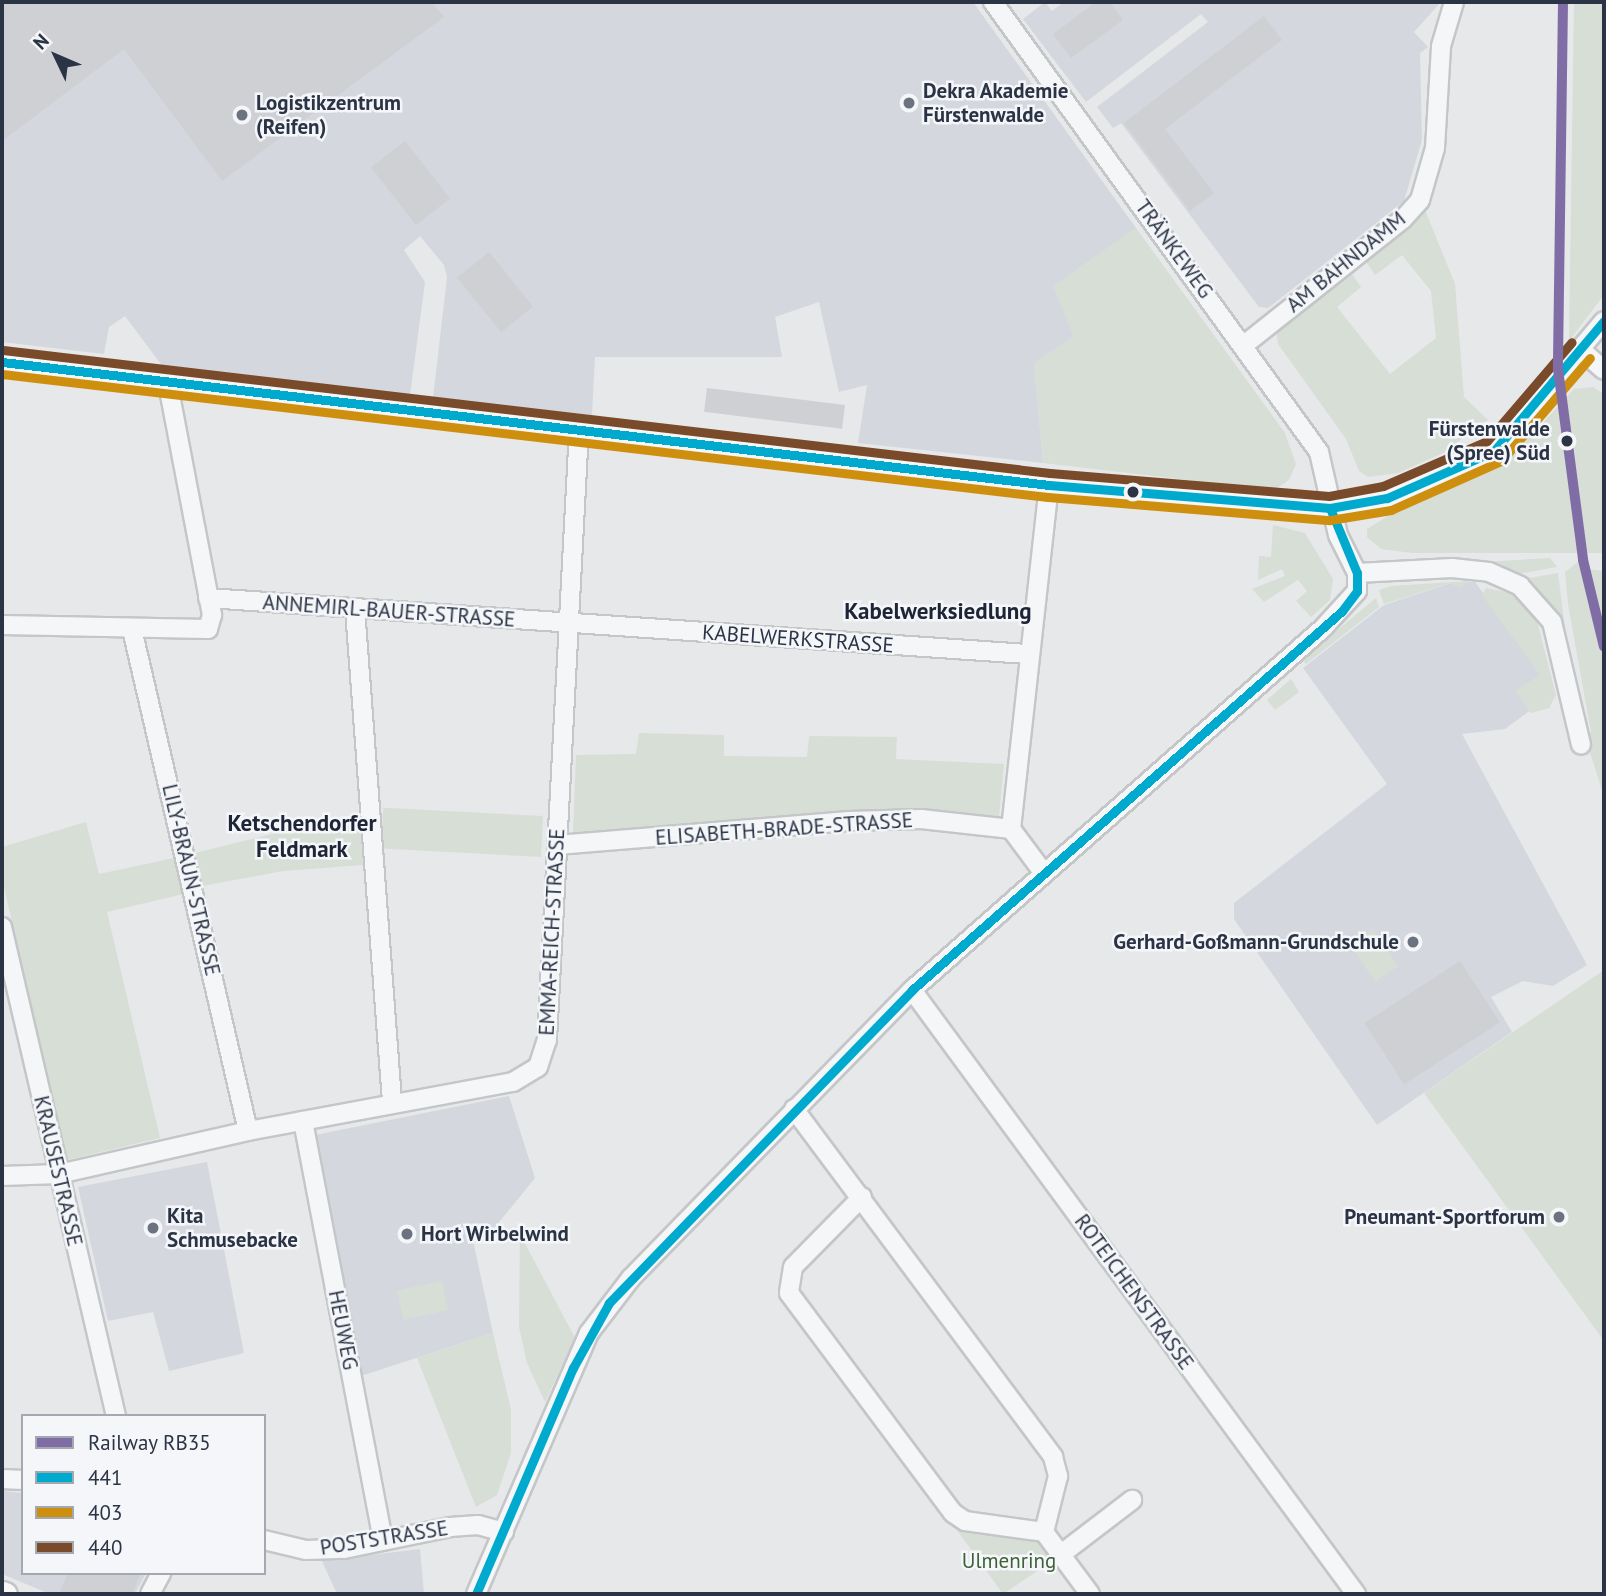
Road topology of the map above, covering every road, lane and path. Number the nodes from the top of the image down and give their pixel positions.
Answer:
1 (993, 2) edge
2 (1454, 2) edge
3 (1604, 321) edge
4 (1244, 345) junction
5 (1581, 350) junction
6 (2, 362) edge
7 (1604, 370) edge
8 (168, 384) junction
9 (579, 430) junction
10 (1049, 485) junction
11 (1330, 508) junction
12 (1357, 573) junction
13 (208, 598) junction
14 (355, 609) junction
15 (569, 624) junction
16 (2, 625) edge
17 (132, 629) junction
18 (1027, 654) junction
19 (1581, 745) dead end
20 (1011, 829) junction
21 (557, 845) junction
22 (1043, 872) junction
23 (2, 927) edge
24 (912, 990) junction
25 (392, 1103) junction
26 (794, 1109) junction
27 (303, 1121) junction
28 (248, 1131) junction
29 (58, 1174) junction
30 (2, 1176) edge
31 (862, 1197) junction
32 (116, 1414) edge
33 (2, 1479) edge
34 (21, 1480) edge
35 (1132, 1500) dead end
36 (504, 1532) junction
37 (1044, 1532) junction
38 (266, 1540) edge
39 (383, 1540) junction
40 (1060, 1555) junction
41 (160, 1575) edge
42 (150, 1594) edge
43 (476, 1594) edge
44 (1090, 1594) edge
45 (1356, 1594) edge

1 - 4 street, TRÄNKEWEG
2 - 4 street, AM BAHNDAMM
3 - 5 street
4 - 11 street, TRÄNKEWEG
5 - 7 street
5 - 11 street
6 - 8 street
8 - 9 street
8 - 13 street
9 - 10 street
9 - 15 street, EMMA-REICH-STRASSE
10 - 11 street
10 - 18 street
11 - 12 street, TRÄNKEWEG
12 - 19 street
12 - 22 street
13 - 14 street, ANNEMIRL-BAUER-STRASSE
13 - 17 street
14 - 15 street, ANNEMIRL-BAUER-STRASSE
14 - 25 street
15 - 18 street, KABELWERKSTRASSE
15 - 21 street, EMMA-REICH-STRASSE
16 - 17 street
17 - 28 street, LILY-BRAUN-STRASSE
18 - 20 street
20 - 21 street, ELISABETH-BRADE-STRASSE
20 - 22 street
21 - 25 street, EMMA-REICH-STRASSE
22 - 24 street
23 - 29 street, KRAUSESTRASSE
24 - 26 street
24 - 45 street, ROTEICHENSTRASSE
25 - 27 street, EMMA-REICH-STRASSE
26 - 31 street
26 - 36 street
27 - 28 street, EMMA-REICH-STRASSE
27 - 39 street, HEUWEG
28 - 29 street, EMMA-REICH-STRASSE
29 - 30 street, EMMA-REICH-STRASSE
29 - 32 street, KRAUSESTRASSE
31 - 37 street
31 - 37 street
33 - 34 street
35 - 40 street
36 - 39 street, POSTSTRASSE
36 - 43 street
37 - 40 street
38 - 39 street, POSTSTRASSE
40 - 44 street
41 - 42 street

